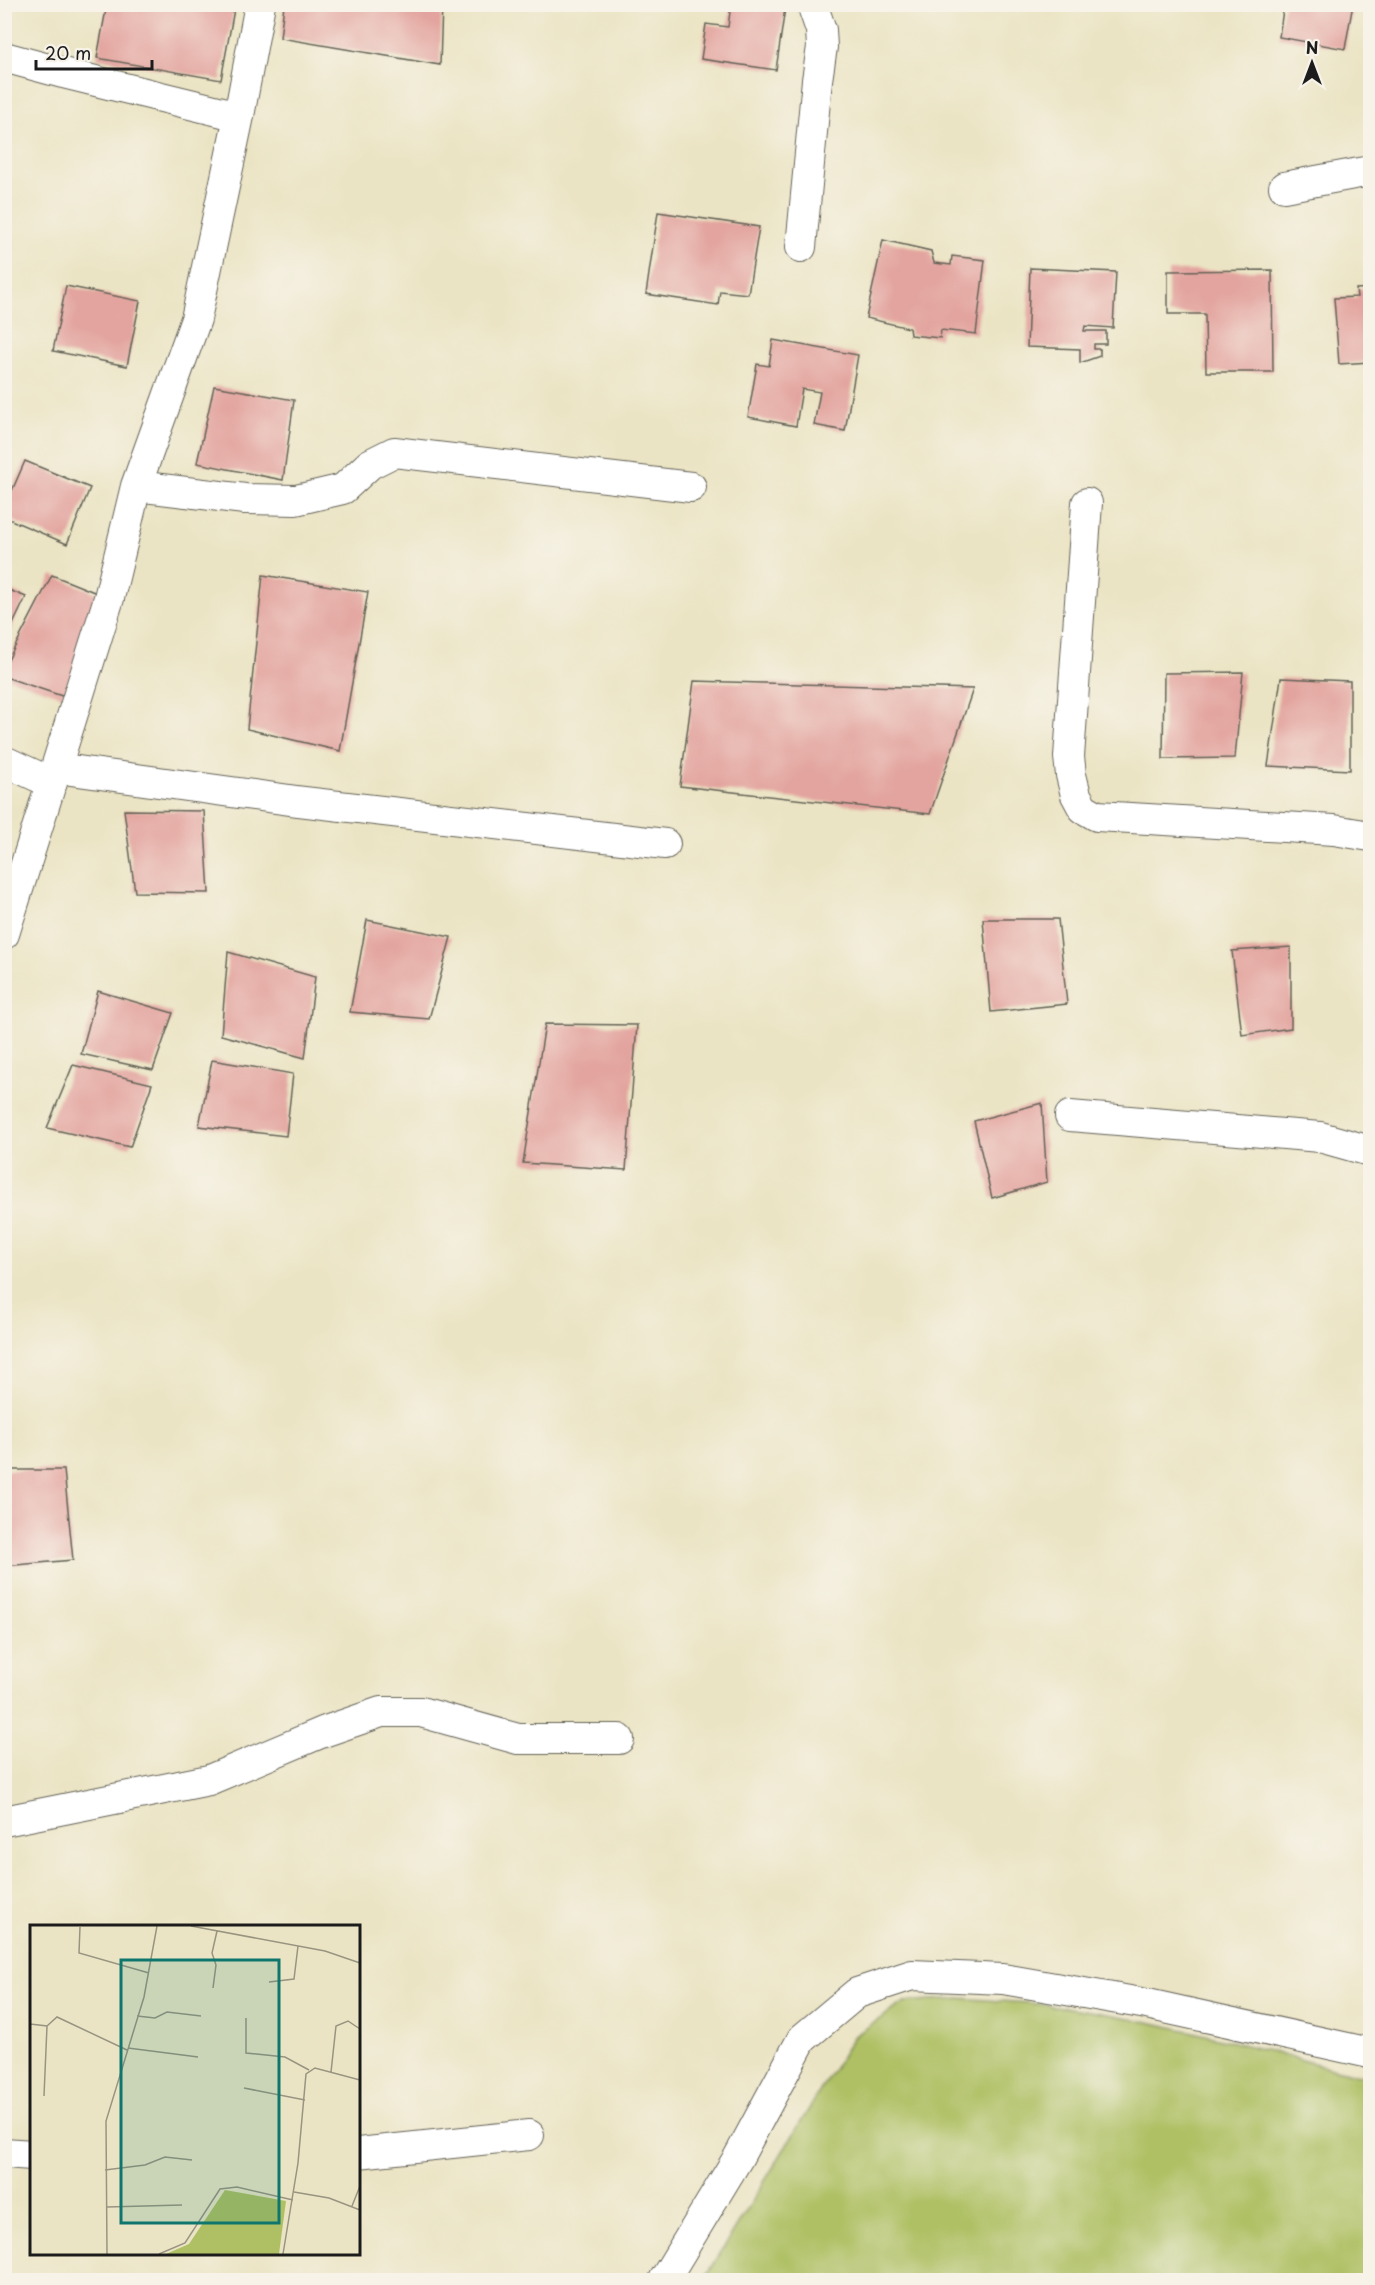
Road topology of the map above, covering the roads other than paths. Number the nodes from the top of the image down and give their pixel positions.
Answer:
1 (260, 4) edge
2 (812, 4) edge
3 (4, 57) edge
4 (239, 116) junction
5 (1371, 171) edge
6 (1284, 188) dead end
7 (801, 247) dead end
8 (136, 486) junction
9 (692, 487) dead end
10 (1087, 503) dead end
11 (4, 761) edge
12 (54, 776) junction
13 (1371, 836) edge
14 (665, 844) dead end
15 (4, 933) edge
16 (1070, 1116) dead end
17 (1371, 1151) edge
18 (619, 1738) dead end
19 (4, 1821) edge
20 (1371, 2053) edge
21 (530, 2135) dead end
22 (4, 2153) edge
23 (360, 2153) edge
24 (30, 2155) edge
25 (664, 2280) edge

1 - 4 street
2 - 7 street
3 - 4 street
4 - 8 street
5 - 6 street
8 - 9 street
8 - 12 street
10 - 13 street
11 - 12 street
12 - 14 street
12 - 15 street
16 - 17 street
18 - 19 street
20 - 25 street
21 - 23 street
22 - 24 street

